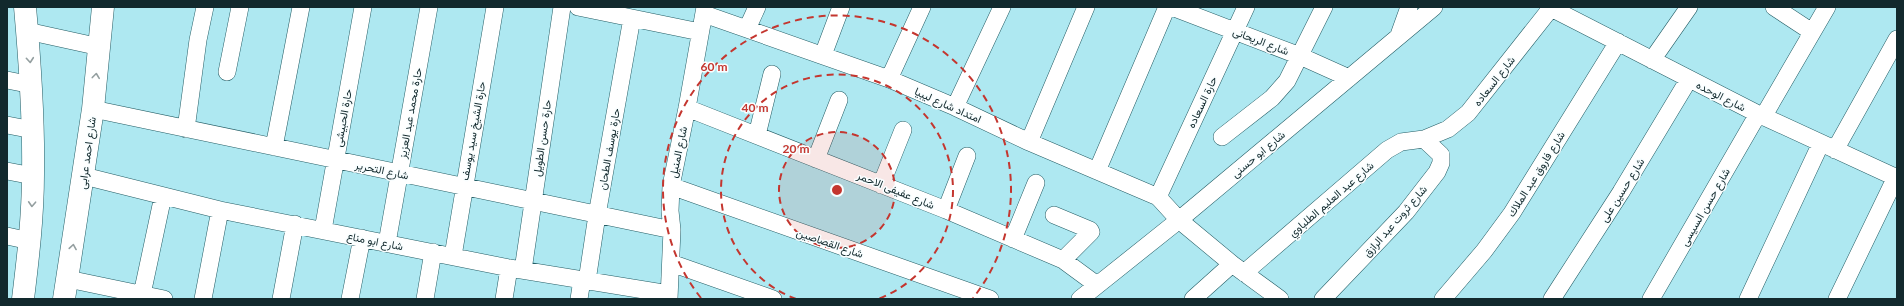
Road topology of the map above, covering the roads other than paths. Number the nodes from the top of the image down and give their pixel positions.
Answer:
1 (25, 7) edge
2 (103, 7) edge
3 (204, 7) edge
4 (240, 7) edge
5 (301, 7) edge
6 (362, 7) edge
7 (428, 7) edge
8 (495, 7) edge
9 (562, 7) edge
10 (578, 7) edge
11 (757, 7) edge
12 (841, 7) edge
13 (922, 7) edge
14 (1002, 7) edge
15 (1086, 7) edge
16 (1167, 7) edge
17 (1172, 7) edge
18 (1246, 7) edge
19 (1324, 7) edge
20 (1409, 7) edge
21 (1434, 7) edge
22 (1774, 7) edge
23 (1827, 7) edge
24 (1555, 8) edge
25 (1687, 8) edge
26 (705, 11) edge
27 (632, 18) junction
28 (747, 29) junction
29 (27, 31) junction
30 (1235, 31) junction
31 (700, 32) junction
32 (1812, 32) junction
33 (1399, 36) junction
34 (1897, 39) edge
35 (1618, 42) junction
36 (100, 47) junction
37 (822, 55) junction
38 (1300, 56) junction
39 (1652, 60) junction
40 (1892, 60) edge
41 (227, 72) dead end
42 (772, 74) dead end
43 (889, 78) junction
44 (1349, 78) junction
45 (1689, 79) junction
46 (7, 80) edge
47 (32, 85) junction
48 (838, 100) dead end
49 (956, 107) junction
50 (687, 108) junction
51 (92, 109) junction
52 (1761, 116) junction
53 (7, 125) edge
54 (186, 129) junction
55 (33, 130) junction
56 (903, 130) dead end
57 (757, 136) junction
58 (1222, 137) dead end
59 (1424, 139) junction
60 (1028, 142) junction
61 (1828, 146) junction
62 (274, 147) junction
63 (967, 156) dead end
64 (816, 159) junction
65 (335, 160) junction
66 (7, 171) edge
67 (1097, 171) junction
68 (399, 174) junction
69 (33, 176) junction
70 (84, 176) junction
71 (1896, 177) edge
72 (1036, 183) dead end
73 (881, 185) junction
74 (671, 186) junction
75 (463, 187) junction
76 (163, 196) junction
77 (1158, 197) junction
78 (533, 201) junction
79 (220, 210) junction
80 (946, 210) junction
81 (597, 215) junction
82 (1054, 215) dead end
83 (1179, 220) junction
84 (295, 224) junction
85 (323, 230) junction
86 (672, 230) junction
87 (7, 236) edge
88 (362, 238) junction
89 (1013, 239) junction
90 (30, 241) junction
91 (387, 243) junction
92 (433, 252) junction
93 (452, 256) junction
94 (1063, 260) junction
95 (671, 263) junction
96 (516, 269) junction
97 (1238, 269) junction
98 (585, 280) junction
99 (1097, 285) junction
100 (66, 289) edge
101 (142, 297) edge
102 (669, 297) edge
103 (23, 299) edge
104 (164, 299) edge
105 (203, 299) edge
106 (281, 299) edge
107 (350, 299) edge
108 (425, 299) edge
109 (504, 299) edge
110 (579, 299) edge
111 (773, 299) edge
112 (990, 299) edge
113 (1080, 299) edge
114 (1193, 299) edge
115 (1280, 299) edge
116 (1324, 299) edge
117 (1444, 299) edge
118 (1552, 299) edge
119 (1651, 299) edge
120 (1748, 299) edge
121 (1837, 299) edge

1 - 29 street
2 - 36 street, شارع احمد عرابى
3 - 54 street
4 - 41 street
5 - 62 street
6 - 65 street, حارة الحبيشى
7 - 68 street, حارة محمد عبد العزيز
8 - 75 street, حارة الشيخ سيد يوسف
9 - 78 street, حارة حسن الطويل
10 - 27 street
11 - 28 street
12 - 37 street
13 - 43 street
14 - 49 street
15 - 60 street
16 - 67 street
17 - 30 street, شارع الريحانى
18 - 30 street, حارة السعاده
19 - 38 street
20 - 33 street
21 - 33 street, شارع ابو حسنى
22 - 32 street
23 - 32 street, شارع حسن السيسى
24 - 35 street, شارع الوحده
24 - 59 street, شارع السعاده
25 - 39 street
26 - 28 street, امتداد شارع ليبيا
26 - 31 street, شارع المنيل
27 - 31 street
27 - 81 street, حارة يوسف الطحان
28 - 37 street, امتداد شارع ليبيا
29 - 36 street
29 -> 47 street
30 - 38 street, شارع الريحانى
30 - 77 street, حارة السعاده
31 - 50 street, شارع المنيل
32 - 52 street, شارع حسن السيسى
33 - 44 street, شارع ابو حسنى
34 - 40 street
35 - 39 street, شارع الوحده
35 - 117 street, شارع فاروق عبد الملاك
51 -> 36 street, شارع احمد عرابى
37 - 43 street, امتداد شارع ليبيا
38 - 44 street, شارع الريحانى
38 - 58 street
39 - 45 street, شارع الوحده
40 - 61 street
42 - 57 street
43 - 49 street, امتداد شارع ليبيا
44 - 83 street, شارع ابو حسنى
45 - 52 street, شارع الوحده
45 - 118 street, شارع حسين على
46 - 47 street
47 - 55 street
48 - 64 street
49 - 60 street, امتداد شارع ليبيا
50 - 57 street, شارع عفيفى الاحمر
50 - 74 street, شارع المنيل
51 - 54 street, شارع التحرير
51 - 70 street, شارع احمد عرابى
52 - 61 street, شارع الوحده
52 - 119 street, شارع حسن السيسى
53 - 55 street
54 - 62 street, شارع التحرير
55 - 69 street
56 - 73 street
57 - 64 street, شارع عفيفى الاحمر
59 - 97 street, شارع عبد العليم الطلباوي
59 - 116 street, شارع ثروت عبد الرازق
60 - 67 street, امتداد شارع ليبيا
61 - 71 street, شارع الوحده
61 - 120 street
62 - 65 street, شارع التحرير
63 - 80 street
64 - 73 street, شارع عفيفى الاحمر
65 - 68 street, شارع التحرير
65 - 85 street, حارة الحبيشى
66 - 69 street
67 - 77 street, امتداد شارع ليبيا
68 - 75 street, شارع التحرير
68 - 91 street, حارة محمد عبد العزيز
69 -> 90 street
70 - 76 street, شارع ابو مناع
100 -> 70 street, شارع احمد عرابى
71 - 121 street
72 - 89 street
73 - 80 street, شارع عفيفى الاحمر
74 - 86 street, شارع المنيل
74 - 112 street, شارع القصاصين
75 - 78 street, شارع التحرير
75 - 93 street, حارة الشيخ سيد يوسف
76 - 79 street, شارع ابو مناع
76 - 101 street
77 - 83 street, امتداد شارع ليبيا
78 - 81 street, شارع التحرير
78 - 96 street, حارة حسن الطويل
79 - 84 street, شارع ابو مناع
79 - 105 street
80 - 89 street, شارع عفيفى الاحمر
81 - 86 street, شارع التحرير
81 - 98 street, حارة يوسف الطحان
82 - 94 street
83 - 97 street, امتداد شارع ليبيا
83 - 99 street, شارع ابو حسنى
84 - 85 street, شارع ابو مناع
84 - 106 street
85 - 88 street, شارع ابو مناع
86 - 95 street, شارع المنيل
87 - 90 street
88 - 91 street, شارع ابو مناع
88 - 107 street
89 - 94 street, شارع عفيفى الاحمر
90 - 103 street
91 - 92 street, شارع ابو مناع
92 - 93 street, شارع ابو مناع
92 - 108 street
93 - 96 street, شارع ابو مناع
94 - 99 street, شارع عفيفى الاحمر
95 - 102 street, شارع المنيل
95 - 111 street
96 - 98 street, شارع ابو مناع
96 - 109 street, حارة حسن الطويل
97 - 114 street, شارع عبد العليم الطلباوي
97 - 115 street, امتداد شارع ليبيا
98 - 102 street, شارع ابو مناع
98 - 110 street, حارة يوسف الطحان
99 - 113 street, شارع ابو حسنى
100 - 101 street
101 - 104 street

